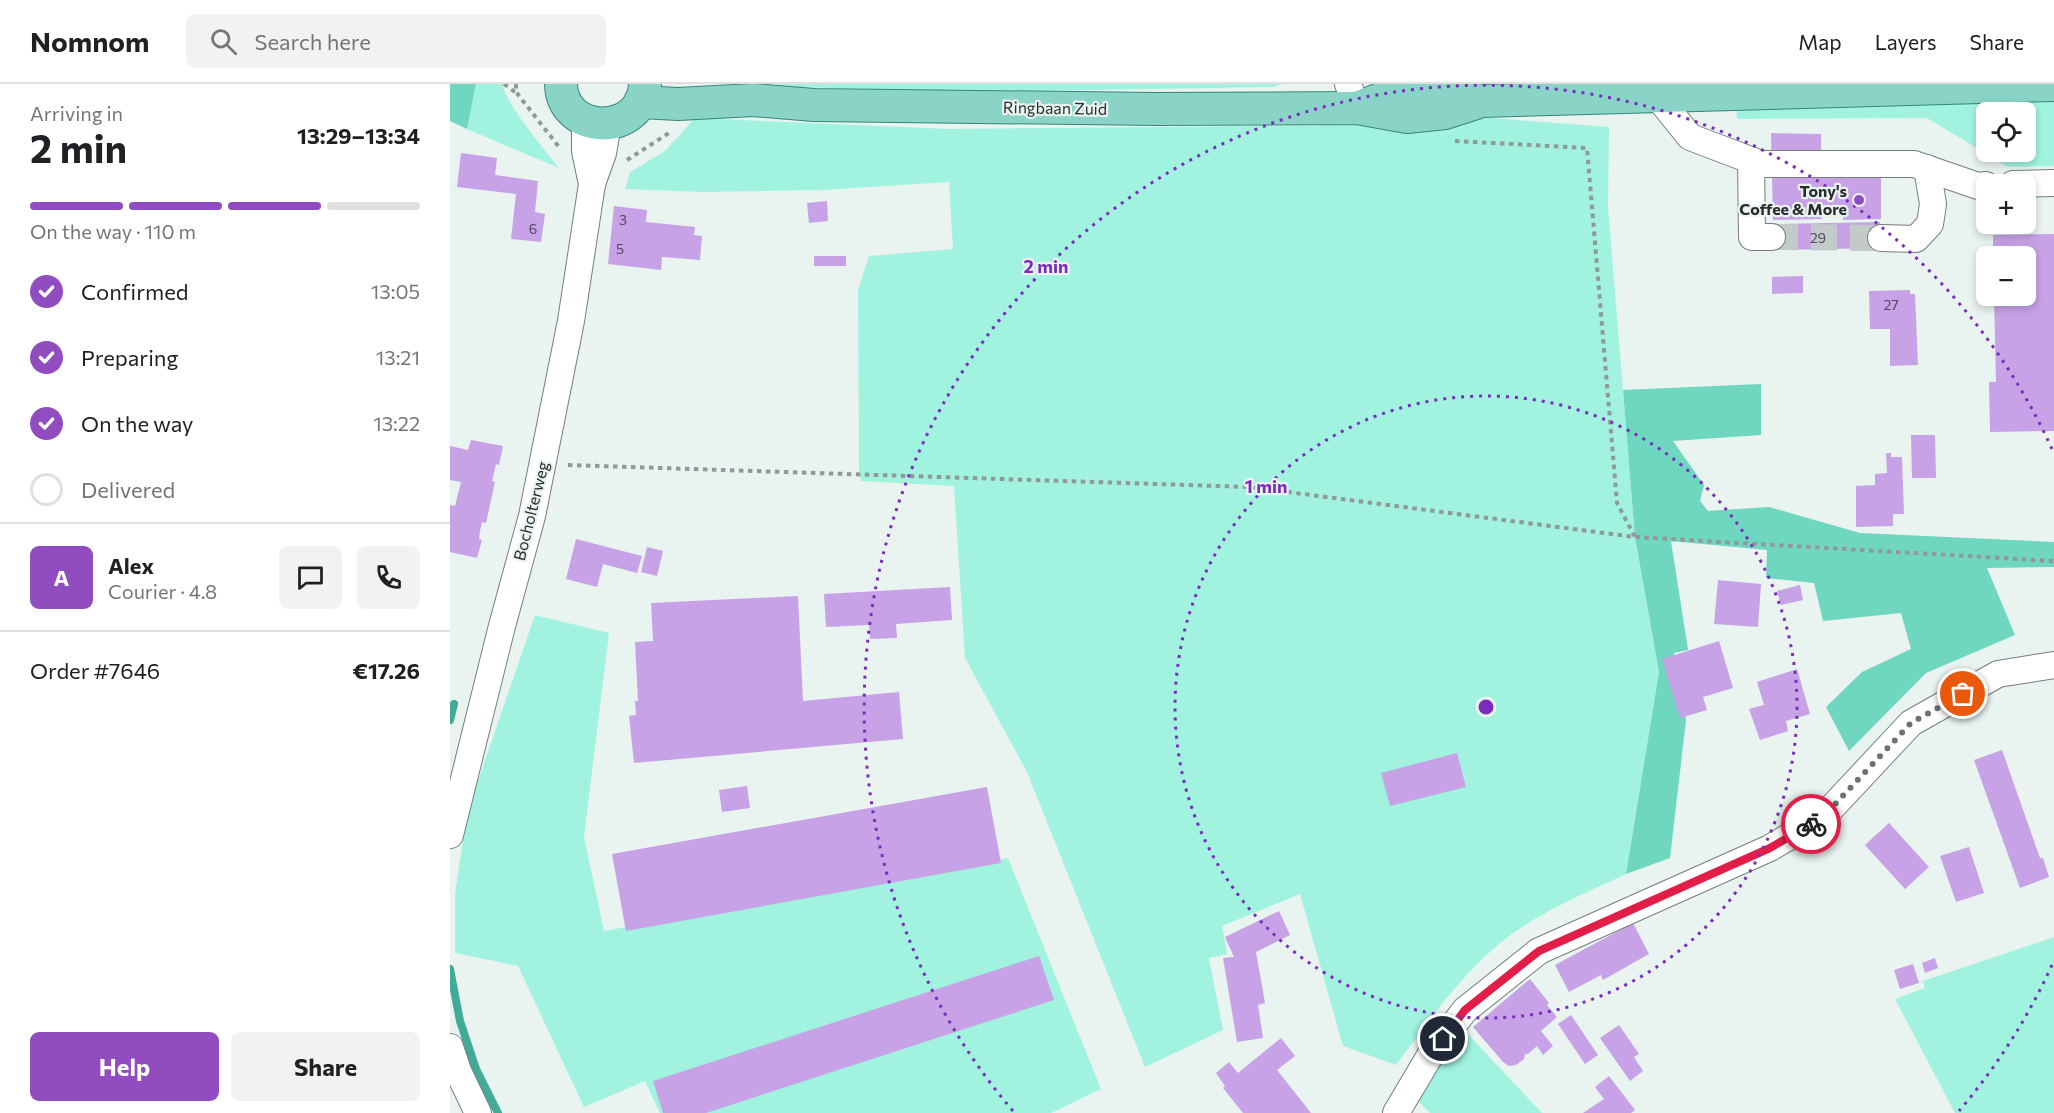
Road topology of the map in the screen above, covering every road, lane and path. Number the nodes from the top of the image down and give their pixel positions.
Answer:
1 (504, 84) edge
2 (516, 84) edge
3 (561, 84) edge
4 (710, 84) edge
5 (2054, 85) edge
6 (1652, 90) edge
7 (516, 92) junction
8 (1355, 92) edge
9 (643, 93) edge
10 (753, 99) junction
11 (596, 122) junction
12 (1446, 140) dead end
13 (561, 150) dead end
14 (1751, 160) junction
15 (1927, 168) junction
16 (2036, 183) edge
17 (2054, 183) edge
18 (1976, 185) edge
19 (1772, 237) tunnel mouth
20 (1881, 238) tunnel mouth
21 (543, 464) junction
22 (1635, 537) junction
23 (2054, 561) edge
24 (2054, 665) edge
25 (450, 835) edge
26 (450, 1047) edge
27 (478, 1113) edge
28 (1396, 1113) edge

1 - 7 path
2 - 7 path
3 - 11 main road
4 - 10 main road, Ringbaan Zuid
5 - 6 main road, Ringbaan Zuid
6 - 8 main road, Ringbaan Zuid
6 - 14 street
7 - 13 path
8 - 10 main road, Ringbaan Zuid
9 - 10 main road, Ringbaan Zuid
9 - 11 main road
11 - 21 street, Bocholterweg
12 - 22 path
14 - 15 street
14 - 19 street
15 - 18 street
15 - 20 street
16 - 17 street
21 - 22 path
21 - 25 street, Bocholterweg
22 - 23 path
24 - 28 street
26 - 27 street

